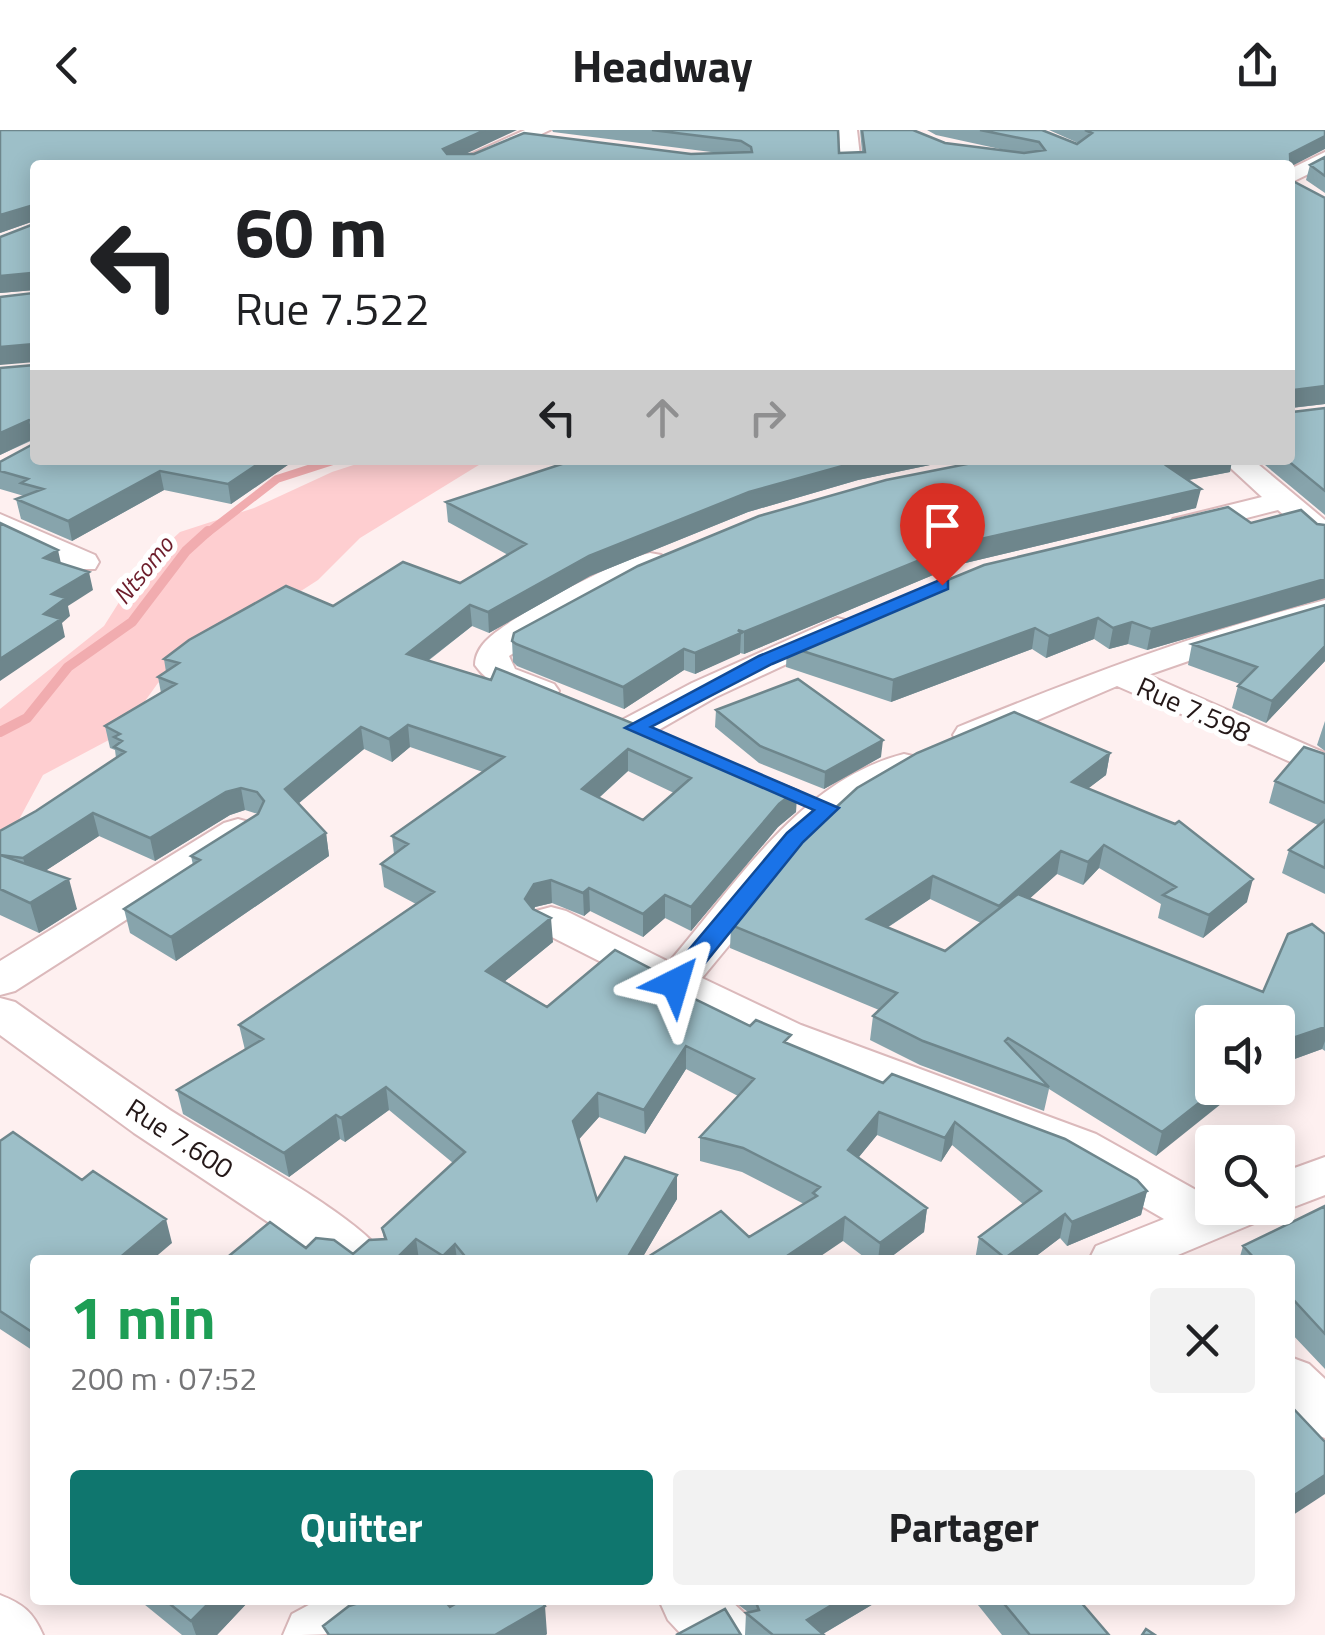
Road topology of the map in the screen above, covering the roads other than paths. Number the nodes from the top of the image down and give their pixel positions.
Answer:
1 (848, 130) edge
2 (534, 134) edge
3 (562, 144) edge
4 (1325, 158) edge
5 (470, 160) edge
6 (851, 160) edge
7 (1295, 185) edge
8 (1242, 465) edge
9 (1286, 500) junction
10 (0, 523) edge
11 (1160, 530) edge
12 (1325, 535) edge
13 (688, 546) edge
14 (84, 562) dead end
15 (1318, 617) edge
16 (860, 618) edge
17 (1118, 674) junction
18 (606, 716) junction
19 (670, 742) edge
20 (1325, 766) edge
21 (246, 826) edge
22 (551, 920) edge
23 (0, 981) edge
24 (675, 983) junction
25 (0, 1013) edge
26 (1325, 1175) edge
27 (1295, 1187) edge
28 (1195, 1200) edge
29 (1203, 1225) edge
30 (1145, 1254) edge
31 (354, 1255) edge
32 (1295, 1385) edge
33 (1325, 1414) edge
34 (369, 1605) edge
35 (694, 1605) edge
36 (0, 1624) edge
37 (12, 1635) edge
38 (314, 1635) edge
39 (724, 1635) edge

1 - 6 street
2 - 3 street
2 - 5 street
4 - 7 street
8 - 9 street
9 - 11 street
9 - 12 street
10 - 14 street
13 - 18 street
15 - 17 street
16 - 18 street
17 - 20 street, Rue 7.598
17 - 24 street, Rue 7.598
18 - 19 street
21 - 23 street
22 - 24 street
24 - 28 street
25 - 31 street, Rue 7.600
26 - 27 street
29 - 30 street
32 - 33 street
34 - 38 street
35 - 39 street
36 - 37 street

